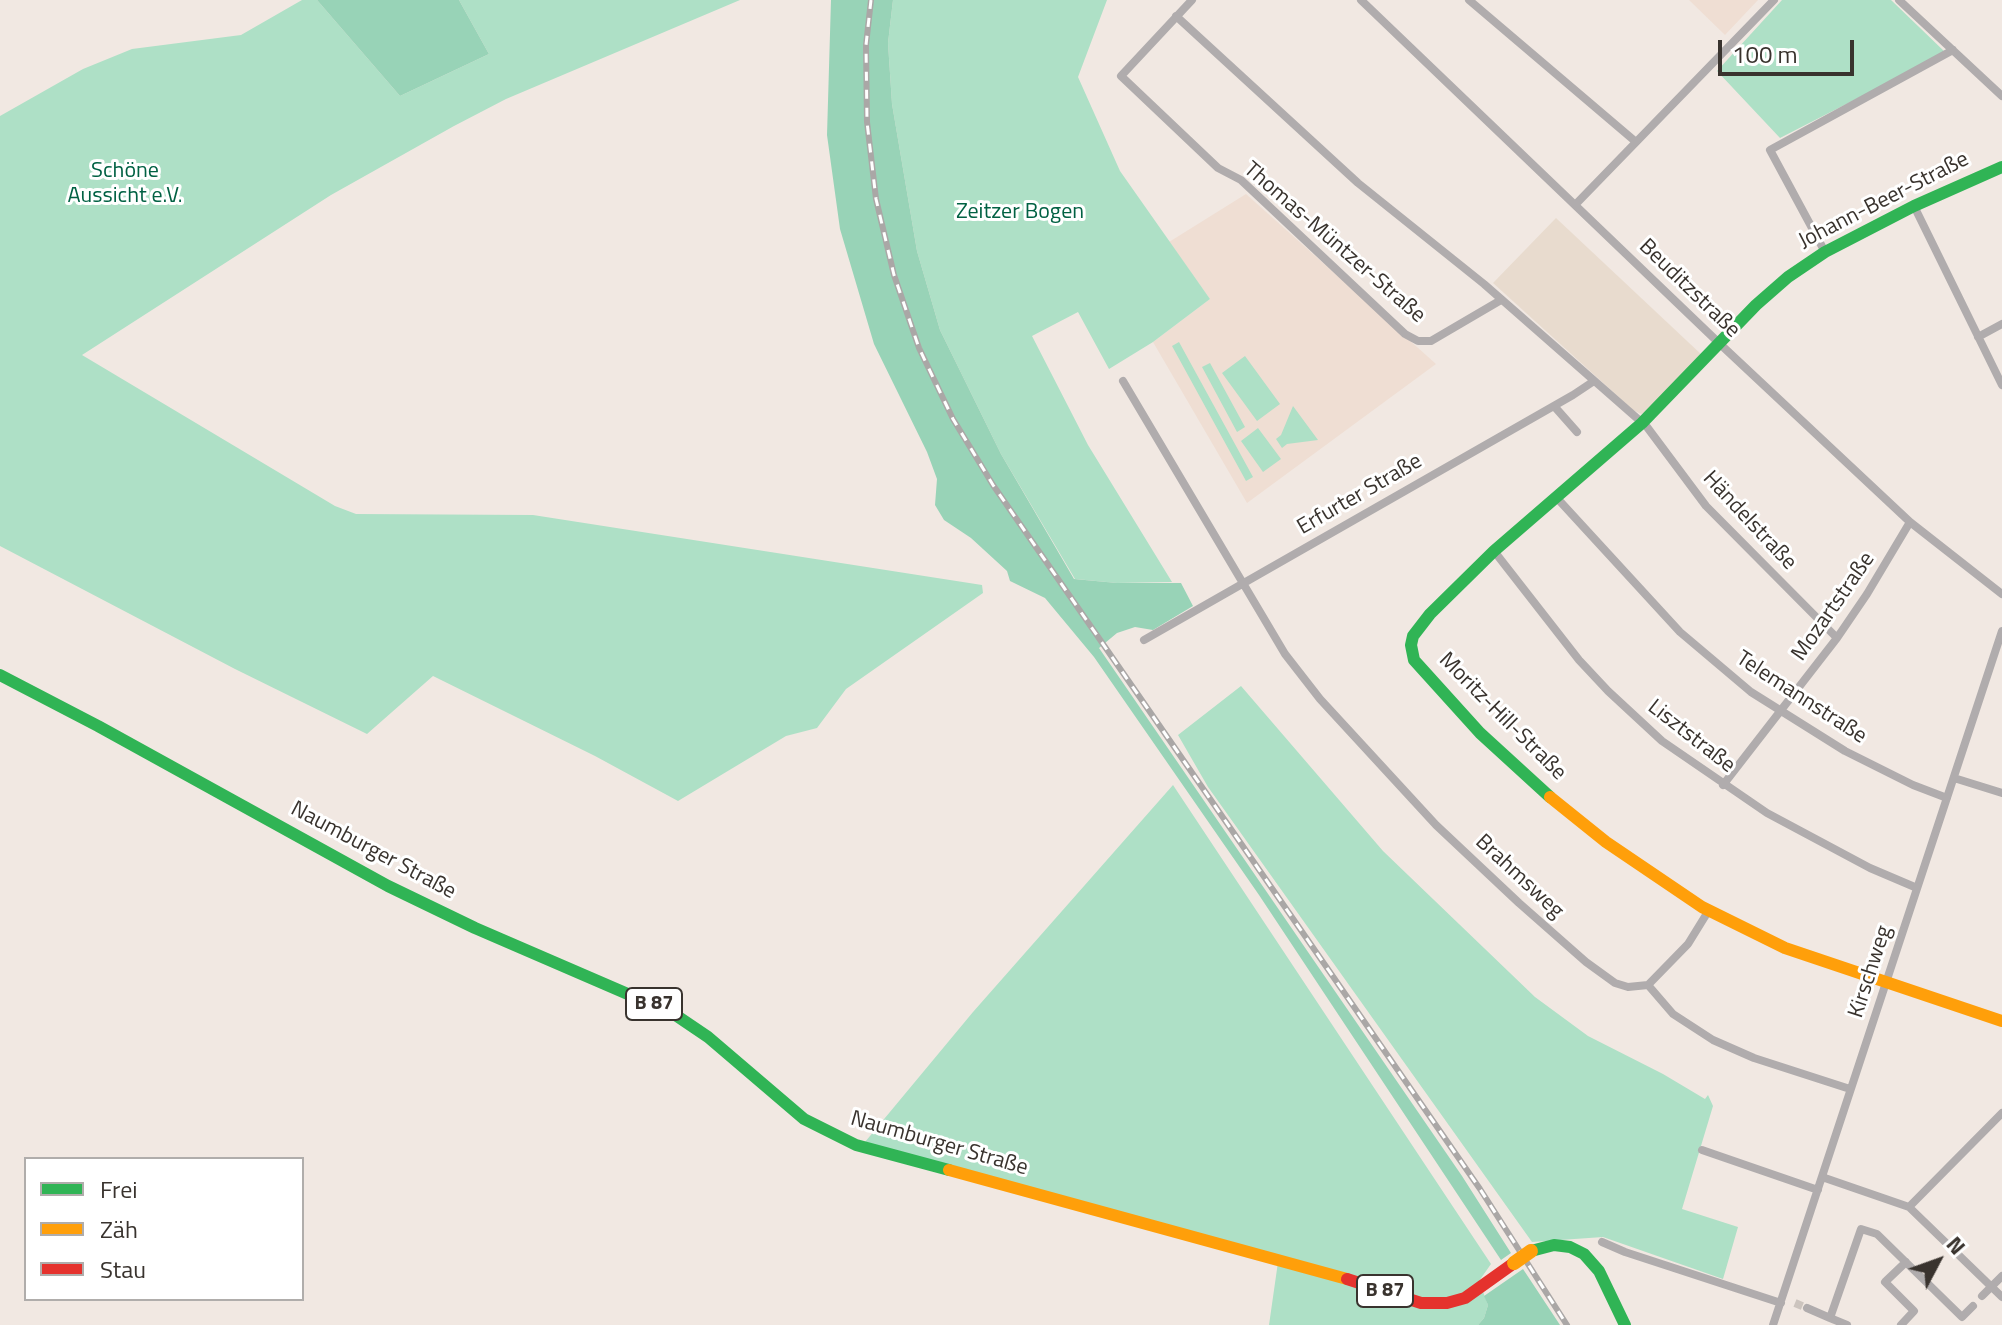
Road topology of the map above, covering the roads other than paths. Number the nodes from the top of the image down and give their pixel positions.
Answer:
1 (1192, 0) edge
2 (1361, 0) edge
3 (1469, 0) edge
4 (1774, 0) edge
5 (1899, 0) edge
6 (1176, 16) junction
7 (1953, 50) junction
8 (2002, 96) edge
9 (1636, 142) junction
10 (2002, 167) edge
11 (1575, 205) junction
12 (1914, 206) junction
13 (1825, 252) junction
14 (1501, 300) junction
15 (2002, 324) edge
16 (1978, 337) junction
17 (1720, 344) junction
18 (1123, 381) dead end
19 (1594, 381) junction
20 (2002, 385) edge
21 (1554, 406) junction
22 (1642, 423) junction
23 (1577, 432) dead end
24 (1556, 497) junction
25 (1910, 522) junction
26 (1494, 551) junction
27 (1242, 583) junction
28 (2002, 594) edge
29 (2002, 631) edge
30 (1837, 638) junction
31 (1144, 640) dead end
32 (0, 675) edge
33 (1780, 712) junction
34 (1954, 778) junction
35 (1723, 785) junction
36 (2002, 793) edge
37 (1947, 798) junction
38 (1917, 888) junction
39 (1709, 910) junction
40 (1886, 984) junction
41 (1648, 985) junction
42 (2002, 1021) edge
43 (1850, 1089) junction
44 (2002, 1113) edge
45 (1702, 1150) dead end
46 (1822, 1177) junction
47 (1818, 1190) junction
48 (1909, 1207) junction
49 (1602, 1242) dead end
50 (1906, 1262) junction
51 (2002, 1276) edge
52 (1992, 1287) junction
53 (1982, 1296) dead end
54 (2002, 1297) edge
55 (1784, 1301) junction
56 (1973, 1306) dead end
57 (1807, 1308) tunnel mouth
58 (1830, 1318) junction
59 (1625, 1325) edge
60 (1773, 1325) edge
61 (1847, 1325) edge
62 (1901, 1325) edge

1 - 6 street
2 - 11 street, Beuditzstraße
3 - 9 street
4 - 9 street
5 - 7 street
6 - 14 street
6 - 14 street, Thomas-Müntzer-Straße
7 - 8 street
7 - 13 street
9 - 11 street
10 - 12 main road, Johann-Beer-Straße
11 - 17 street, Beuditzstraße
12 - 13 main road, Johann-Beer-Straße
12 - 16 street
13 - 17 main road, Johann-Beer-Straße
14 - 19 street
15 - 16 street
16 - 20 street
17 - 22 main road, Moritz-Hill-Straße
17 - 25 street, Beuditzstraße
18 - 27 street, Brahmsweg
19 - 21 street, Erfurter Straße
19 - 22 street
21 - 23 street
21 - 27 street, Erfurter Straße
22 - 24 main road, Moritz-Hill-Straße
22 - 30 street, Händelstraße
24 - 26 main road, Moritz-Hill-Straße
24 - 33 street, Telemannstraße
25 - 28 street, Beuditzstraße
25 - 30 street, Mozartstraße
26 - 35 street, Lisztstraße
26 - 39 main road, Moritz-Hill-Straße
27 - 31 street, Erfurter Straße
27 - 41 street, Brahmsweg
29 - 34 street, Kirschweg
30 - 33 street, Mozartstraße
32 - 59 main road, Naumburger Straße / B 87, bridge
33 - 35 street, Mozartstraße
33 - 37 street, Telemannstraße
34 - 36 street
34 - 37 street, Kirschweg
35 - 38 street, Lisztstraße
37 - 38 street, Kirschweg
38 - 40 street, Kirschweg
39 - 40 main road, Moritz-Hill-Straße
39 - 41 street
40 - 42 main road, Moritz-Hill-Straße
40 - 43 street, Kirschweg
41 - 43 street
43 - 46 street, Kirschweg
44 - 48 street
45 - 47 street
46 - 47 street, Kirschweg
46 - 48 street
47 - 55 street, Kirschweg
48 - 52 street
49 - 55 street
50 - 56 street
50 - 58 street
50 - 62 street
51 - 52 street
52 - 53 street
52 - 54 street
55 - 60 street, Kirschweg
57 - 58 street
58 - 61 street

